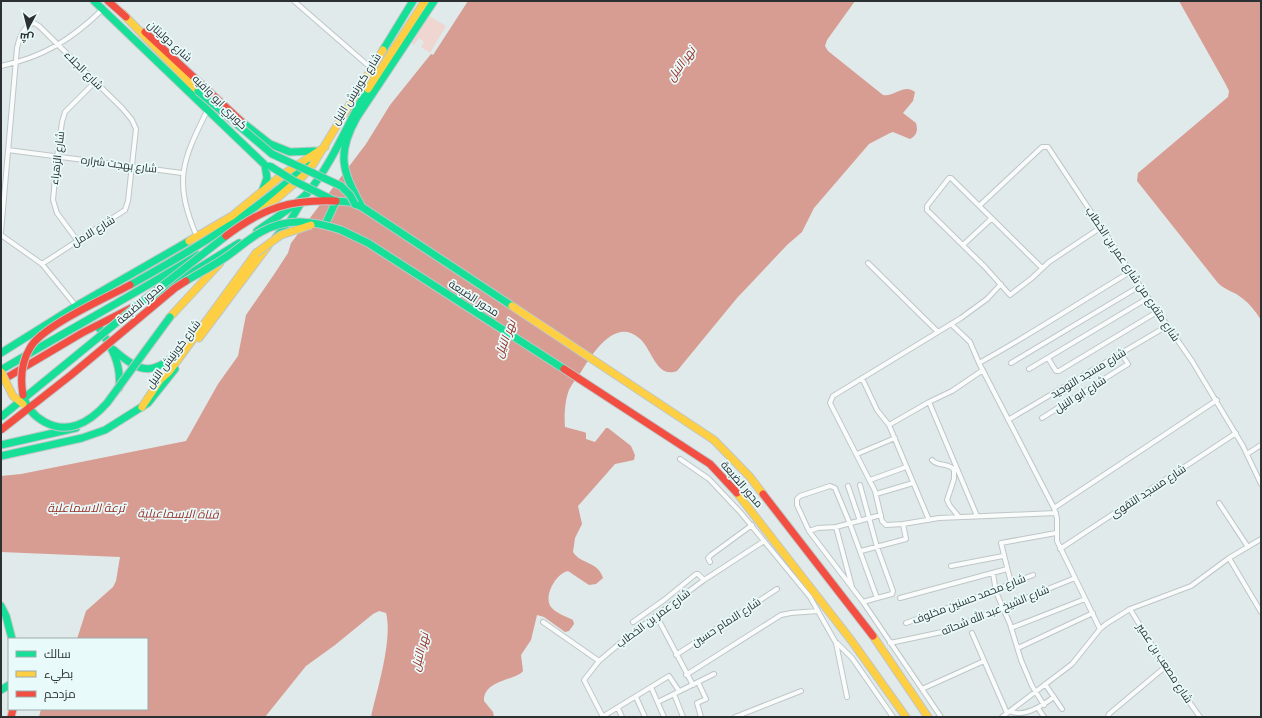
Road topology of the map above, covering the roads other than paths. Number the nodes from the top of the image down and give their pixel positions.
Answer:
1 (94, 1) edge
2 (101, 1) edge
3 (108, 1) edge
4 (294, 1) edge
5 (413, 1) edge
6 (425, 1) edge
7 (434, 1) edge
8 (104, 9) junction
9 (122, 13) junction
10 (59, 45) junction
11 (16, 63) junction
12 (1, 66) edge
13 (372, 68) junction
14 (95, 82) junction
15 (208, 109) junction
16 (325, 147) junction
17 (8, 150) junction
18 (318, 150) junction
19 (57, 157) junction
20 (314, 163) junction
21 (132, 165) junction
22 (182, 173) junction
23 (263, 191) junction
24 (309, 191) junction
25 (336, 201) junction
26 (354, 204) junction
27 (980, 206) junction
28 (362, 207) junction
29 (991, 219) junction
30 (325, 225) junction
31 (1100, 228) junction
32 (1, 232) edge
33 (1, 235) edge
34 (196, 237) junction
35 (77, 240) junction
36 (963, 245) junction
37 (226, 257) junction
38 (868, 263) dead end
39 (42, 264) junction
40 (1042, 268) junction
41 (1130, 272) junction
42 (1001, 284) junction
43 (1140, 286) junction
44 (1148, 298) junction
45 (76, 306) junction
46 (1157, 312) junction
47 (951, 324) junction
48 (98, 326) junction
49 (1167, 326) junction
50 (938, 332) junction
51 (194, 338) junction
52 (114, 350) junction
53 (1, 353) edge
54 (1121, 353) junction
55 (1048, 358) junction
56 (1011, 362) dead end
57 (979, 363) junction
58 (1029, 369) dead end
59 (982, 370) junction
60 (1, 371) edge
61 (862, 378) junction
62 (1, 381) edge
63 (1217, 400) junction
64 (929, 402) junction
65 (25, 406) junction
66 (142, 407) junction
67 (1, 417) edge
68 (1042, 418) dead end
69 (1008, 420) junction
70 (889, 425) junction
71 (1, 430) edge
72 (1236, 433) junction
73 (895, 438) junction
74 (1, 445) edge
75 (1261, 445) edge
76 (857, 454) junction
77 (1247, 454) junction
78 (1, 456) edge
79 (680, 459) dead end
80 (932, 460) dead end
81 (906, 467) junction
82 (870, 480) junction
83 (913, 483) junction
84 (1261, 484) edge
85 (848, 486) dead end
86 (860, 486) dead end
87 (876, 494) junction
88 (1219, 503) dead end
89 (1054, 508) junction
90 (1056, 512) junction
91 (881, 515) junction
92 (977, 516) junction
93 (959, 517) junction
94 (870, 519) junction
95 (929, 520) junction
96 (860, 521) junction
97 (850, 524) junction
98 (903, 524) junction
99 (752, 525) junction
100 (836, 527) junction
101 (809, 531) junction
102 (1056, 533) junction
103 (1261, 539) edge
104 (764, 541) junction
105 (877, 547) junction
106 (1248, 547) junction
107 (1060, 549) junction
108 (861, 551) junction
109 (1003, 556) junction
110 (1229, 558) junction
111 (710, 562) dead end
112 (952, 566) dead end
113 (1007, 569) junction
114 (993, 573) junction
115 (1033, 574) dead end
116 (1075, 578) junction
117 (704, 580) junction
118 (1011, 583) junction
119 (777, 589) dead end
120 (996, 589) junction
121 (853, 590) junction
122 (877, 598) junction
123 (900, 598) dead end
124 (1085, 599) junction
125 (863, 602) junction
126 (1, 606) edge
127 (1003, 607) junction
128 (1130, 609) junction
129 (818, 611) junction
130 (1261, 612) edge
131 (1094, 613) junction
132 (656, 615) junction
133 (543, 622) dead end
134 (633, 622) dead end
135 (906, 622) dead end
136 (1012, 628) junction
137 (1100, 629) junction
138 (972, 634) dead end
139 (12, 638) edge
140 (836, 643) junction
141 (890, 643) junction
142 (1018, 648) junction
143 (676, 655) junction
144 (599, 661) junction
145 (984, 661) junction
146 (1166, 667) junction
147 (714, 674) dead end
148 (686, 675) junction
149 (698, 682) junction
150 (1045, 684) junction
151 (693, 685) junction
152 (651, 687) junction
153 (922, 689) junction
154 (680, 691) junction
155 (802, 691) dead end
156 (1035, 691) junction
157 (674, 694) junction
158 (636, 697) junction
159 (847, 697) dead end
160 (1054, 698) junction
161 (658, 702) junction
162 (1044, 705) junction
163 (618, 708) junction
164 (1038, 708) junction
165 (1062, 709) dead end
166 (1009, 712) junction
167 (603, 717) edge
168 (622, 717) edge
169 (645, 717) edge
170 (664, 717) edge
171 (683, 717) edge
172 (701, 717) edge
173 (735, 717) edge
174 (893, 717) edge
175 (906, 717) edge
176 (928, 717) edge
177 (941, 717) edge
178 (1002, 717) edge
179 (1044, 717) edge
180 (1108, 717) edge
181 (1200, 717) edge

1 - 8 main road, شارع دوليتان
2 - 25 main road, كوبري ابو وافيه, bridge
3 - 9 main road, شارع دوليتان
4 - 13 street
5 - 13 main road, شارع كورنيش النيل
6 - 24 main road, شارع كورنيش النيل
7 - 28 main road
8 - 10 street
8 - 15 main road, شارع دوليتان
9 - 18 main road, شارع دوليتان
9 - 26 main road, bridge
10 - 11 street
10 - 11 street, شارع الجلاء
10 - 14 street, شارع الجلاء
11 - 12 street
11 - 17 street
13 - 16 main road, شارع كورنيش النيل
14 - 19 street, شارع الزهراء
14 - 21 street, شارع الجلاء
15 - 22 street
15 - 23 main road, شارع دوليتان
16 - 18 main road
16 - 20 main road, شارع كورنيش النيل
17 - 19 street, شارع بهجت شراره
17 - 32 street
18 - 23 main road
19 - 21 street, شارع بهجت شراره
19 - 35 street, شارع الزهراء
20 - 60 main road, شارع كورنيش النيل
20 - 65 main road, bridge
21 - 22 street, شارع بهجت شراره
21 - 35 street, شارع الامل
22 - 34 street
23 - 34 main road
24 - 48 main road, شارع كورنيش النيل
24 - 66 main road, شارع كورنيش النيل
25 - 26 main road, محور الضبعة
25 - 30 main road
25 - 67 main road, محور الضبعة, bridge
26 - 28 main road, محور الضبعة
27 - 29 street
27 - 31 street, شارع متفرع من شارع عمر بن الخطاب
27 - 36 street
28 - 176 main road, محور الضبعة
29 - 36 street
29 - 40 street
30 - 37 main road, محور الضبعة, bridge
30 - 51 main road, bridge
30 - 175 main road, محور الضبعة, bridge
31 - 40 street
31 - 41 street, شارع متفرع من شارع عمر بن الخطاب
33 - 39 street
34 - 45 main road
35 - 39 street, شارع الامل
36 - 42 street
37 - 65 main road, bridge
37 - 71 main road, محور الضبعة, bridge
38 - 50 street
39 - 45 street
40 - 42 street
41 - 43 street, شارع متفرع من شارع عمر بن الخطاب
41 - 57 street
42 - 47 street
43 - 44 street, شارع متفرع من شارع عمر بن الخطاب
43 - 56 street
44 - 46 street, شارع متفرع من شارع عمر بن الخطاب
44 - 55 street
45 - 53 main road
46 - 49 street, شارع متفرع من شارع عمر بن الخطاب
46 - 55 street
47 - 50 street
47 - 57 street
48 - 52 main road
48 - 62 main road, شارع كورنيش النيل
49 - 54 street, شارع مسجد التوحيد
49 - 63 street, شارع متفرع من شارع عمر بن الخطاب
50 - 61 street
51 - 52 main road
51 - 66 main road
52 - 74 main road
54 - 68 street, شارع ابو النيل
54 - 69 street, شارع مسجد التوحيد
55 - 58 street
57 - 59 street
59 - 64 street
59 - 69 street
60 - 65 main road, bridge
61 - 70 street
61 - 76 street
63 - 72 street, شارع متفرع من شارع عمر بن الخطاب
63 - 89 street
64 - 70 street
64 - 92 street
66 - 78 main road, شارع كورنيش النيل
69 - 89 street
70 - 73 street
72 - 77 street, شارع متفرع من شارع عمر بن الخطاب
72 - 107 street, شارع مسجد التقوى
73 - 76 street
73 - 81 street
75 - 77 street
76 - 82 street
77 - 84 street, شارع متفرع من شارع عمر بن الخطاب
79 - 99 street
80 - 93 street
81 - 82 street
81 - 83 street
82 - 87 street
83 - 87 street
83 - 95 street
85 - 96 street
86 - 94 street
87 - 91 street
88 - 106 street
89 - 90 street
90 - 92 street
90 - 102 street
91 - 94 street
91 - 98 street
92 - 93 street
93 - 95 street
94 - 96 street
94 - 105 street
95 - 98 street
96 - 97 street
97 - 100 street
97 - 101 street
97 - 108 street
98 - 105 street
99 - 104 street
99 - 111 street
100 - 101 street
100 - 121 street
101 - 121 street
102 - 107 street
102 - 109 street
103 - 106 street
104 - 117 street, شارع عمر بن الخطاب
104 - 129 street
105 - 108 street
105 - 122 street
106 - 110 street
107 - 116 street
108 - 122 street
109 - 112 street
109 - 113 street
110 - 128 street
110 - 130 street
113 - 114 street
113 - 118 street
114 - 120 street
114 - 123 street
115 - 118 street, شارع محمد حسنين مخلوف
116 - 124 street
116 - 127 street, شارع الشيخ عبد الله شحاته
117 - 132 street, شارع عمر بن الخطاب
117 - 134 street
118 - 120 street, شارع محمد حسنين مخلوف
119 - 143 street, شارع الامام حسين
120 - 127 street
120 - 135 street, شارع محمد حسنين مخلوف
121 - 125 street
122 - 125 street
124 - 131 street
124 - 136 street
125 - 141 street
126 - 139 main road
127 - 136 street
127 - 141 street, شارع الشيخ عبد الله شحاته
128 - 137 street
128 - 146 street, شارع مصعب بن عمير
129 - 140 street
129 - 148 street
131 - 137 street
131 - 142 street
132 - 143 street
132 - 144 street, شارع عمر بن الخطاب
133 - 144 street
136 - 142 street
137 - 150 street
138 - 145 street
140 - 159 street
140 - 174 street
141 - 153 street
142 - 156 street
143 - 148 street
144 - 167 street, شارع عمر بن الخطاب
145 - 153 street
145 - 166 street
146 - 180 street
146 - 181 street, شارع مصعب بن عمير
147 - 149 street
148 - 151 street
149 - 151 street
149 - 172 street
150 - 156 street
150 - 160 street
151 - 154 street
152 - 154 street
152 - 158 street
152 - 161 street
153 - 177 street
154 - 157 street
155 - 173 street
156 - 162 street
156 - 166 street
157 - 161 street
157 - 171 street
158 - 163 street
158 - 169 street
160 - 162 street
160 - 165 street
161 - 170 street
162 - 164 street
163 - 167 street
163 - 168 street
164 - 166 street
164 - 179 street
166 - 178 street

